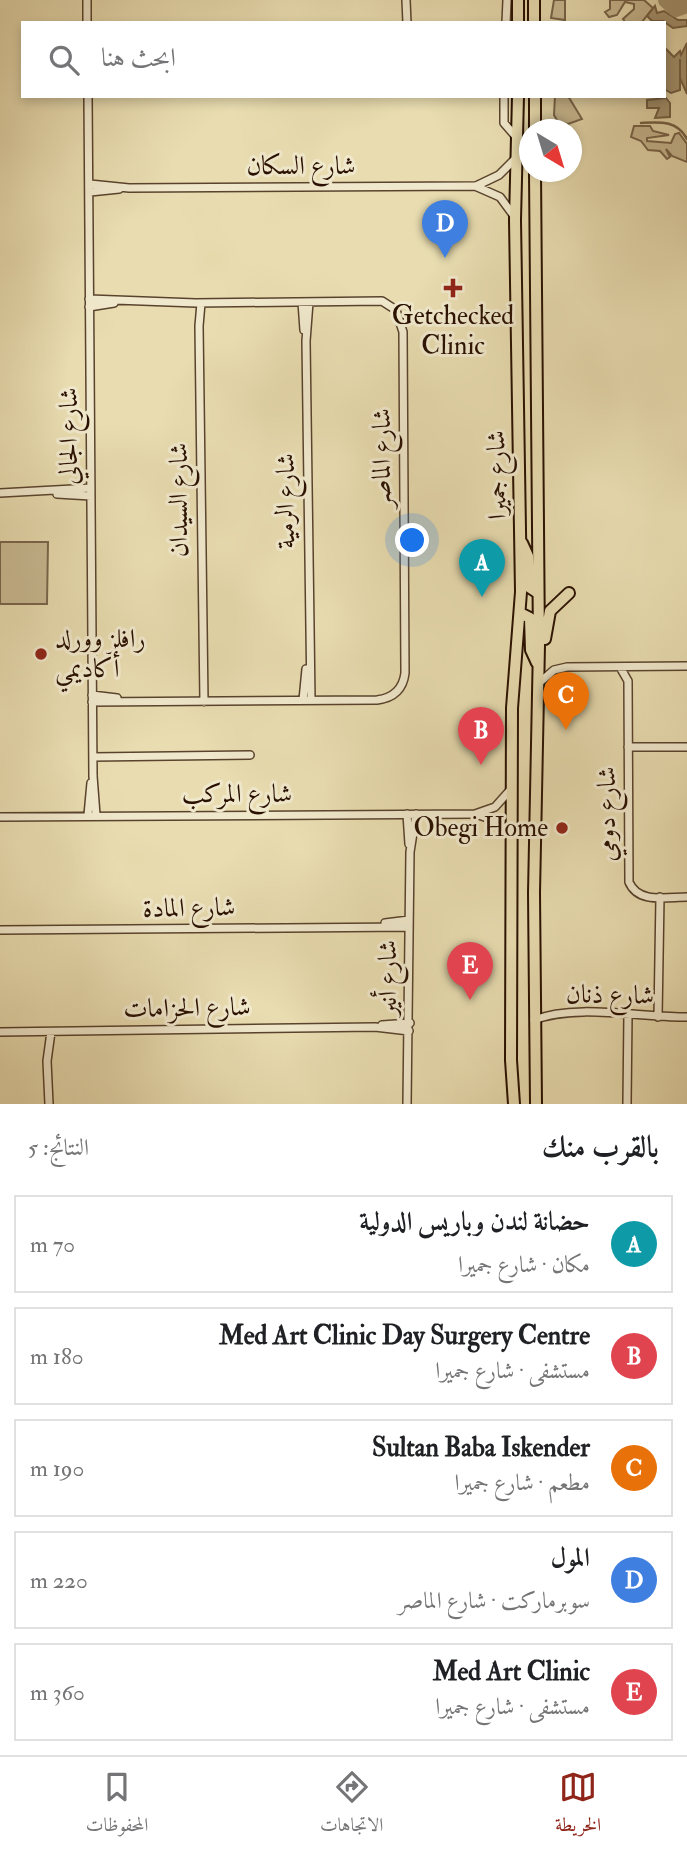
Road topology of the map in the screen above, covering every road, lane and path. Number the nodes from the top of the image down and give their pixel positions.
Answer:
1 (87, 0) edge
2 (406, 0) edge
3 (507, 0) edge
4 (518, 0) edge
5 (534, 0) edge
6 (87, 21) edge
7 (407, 21) edge
8 (506, 21) edge
9 (518, 21) edge
10 (534, 21) edge
11 (88, 98) edge
12 (504, 98) edge
13 (518, 98) edge
14 (535, 98) edge
15 (535, 119) edge
16 (518, 139) junction
17 (517, 156) junction
18 (535, 182) edge
19 (475, 186) junction
20 (90, 188) junction
21 (515, 220) junction
22 (306, 302) junction
23 (89, 303) junction
24 (199, 303) junction
25 (549, 417) dead end
26 (537, 430) junction
27 (91, 492) junction
28 (0, 493) edge
29 (521, 541) junction
30 (538, 593) junction
31 (569, 593) dead end
32 (520, 613) junction
33 (539, 666) junction
34 (687, 666) edge
35 (620, 667) junction
36 (637, 667) junction
37 (628, 681) junction
38 (539, 683) junction
39 (92, 698) junction
40 (307, 700) junction
41 (201, 702) junction
42 (628, 747) junction
43 (687, 747) edge
44 (250, 755) dead end
45 (93, 757) junction
46 (512, 788) junction
47 (411, 814) junction
48 (475, 814) junction
49 (92, 815) junction
50 (0, 817) edge
51 (512, 835) junction
52 (660, 897) junction
53 (687, 897) edge
54 (409, 923) junction
55 (0, 930) edge
56 (628, 1014) junction
57 (658, 1017) junction
58 (687, 1017) edge
59 (534, 1020) junction
60 (409, 1027) junction
61 (0, 1032) edge
62 (47, 1032) junction
63 (48, 1102) edge
64 (407, 1104) edge
65 (514, 1104) edge
66 (536, 1104) edge
67 (627, 1104) edge

1 - 6 street
2 - 7 street
3 - 8 street
4 - 9 main road
5 - 10 main road
11 - 20 street, شارع الجالي
12 - 16 street
13 - 16 main road, شارع جميرا
14 - 15 main road
16 - 17 main road, شارع جميرا
17 - 19 street, شارع السكان
17 - 21 main road, شارع جميرا
18 - 26 main road, شارع جميرا
19 - 20 street, شارع السكان
19 - 21 street
20 - 23 street, شارع الجالي
21 - 29 main road, شارع جميرا
22 - 24 street, شارع الماصر
22 - 40 street, شارع الرمية
22 - 40 street, شارع الماصر
23 - 24 street, شارع الماصر
23 - 27 street, شارع الجالي
24 - 41 street, شارع السيدان
25 - 26 main road
26 - 30 main road, شارع جميرا
27 - 28 street
27 - 39 street, شارع الجالي
29 - 30 main road
29 - 32 main road, شارع جميرا
30 - 33 main road, شارع جميرا
31 - 33 main road
32 - 33 main road
32 - 46 main road, شارع جميرا
33 - 38 main road, شارع جميرا
34 - 36 street
35 - 36 street
35 - 37 street, شارع دومي
35 - 38 street
36 - 37 street
37 - 42 street, شارع دومي
38 - 59 main road, شارع جميرا
39 - 41 street, شارع الماصر
39 - 45 street, شارع الجالي
40 - 41 street, شارع الماصر
42 - 43 street
42 - 52 street, شارع دومي
44 - 45 street
45 - 49 street, شارع الجالي
46 - 48 street
46 - 51 main road, شارع جميرا
47 - 48 street, شارع المركب
47 - 49 street, شارع المركب
47 - 54 street, شارع أنير
48 - 51 street, شارع المركب
49 - 50 street, شارع المركب
51 - 65 main road, شارع جميرا
52 - 53 street, شارع دومي
52 - 57 street
54 - 55 street, شارع المادة
54 - 60 street, شارع أنير
56 - 57 street, شارع ذنان
56 - 59 street, شارع ذنان
56 - 67 street
57 - 58 street, شارع ذنان
59 - 66 main road, شارع جميرا
60 - 62 street, شارع الحزامات
60 - 64 street, شارع أنير
61 - 62 street, شارع الحزامات
62 - 63 street

